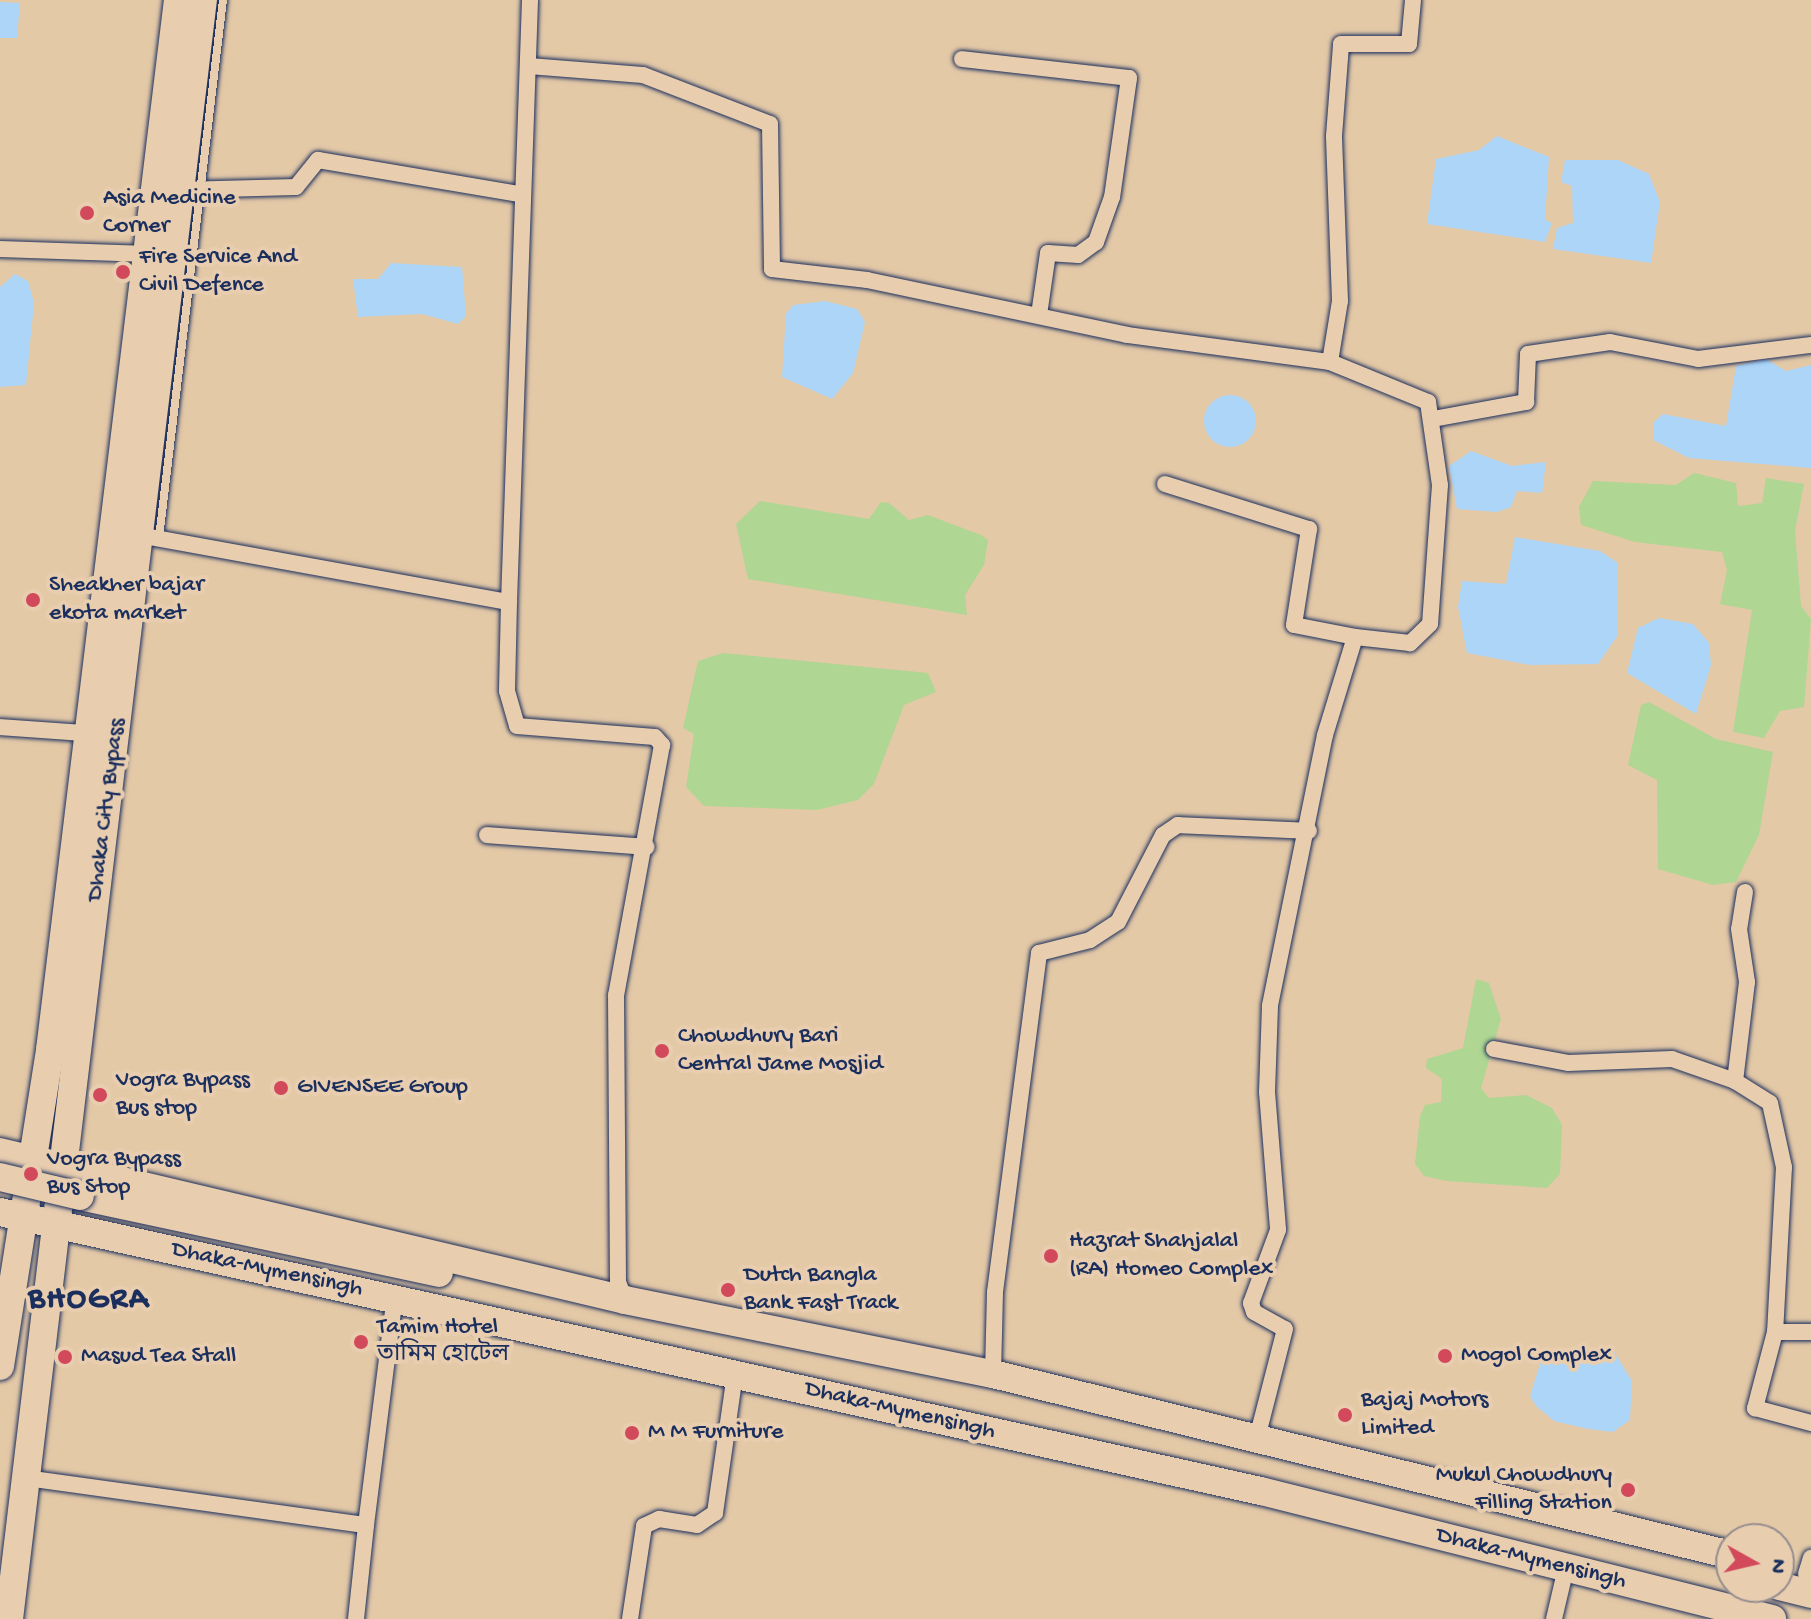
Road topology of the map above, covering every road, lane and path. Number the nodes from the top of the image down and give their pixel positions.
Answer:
1 (178, 0) edge
2 (203, 0) edge
3 (223, 0) edge
4 (530, 0) edge
5 (1413, 0) edge
6 (962, 59) dead end
7 (529, 66) junction
8 (190, 190) junction
9 (518, 194) junction
10 (0, 249) edge
11 (148, 254) junction
12 (1039, 315) junction
13 (1811, 345) edge
14 (1330, 362) junction
15 (1433, 419) junction
16 (1165, 484) dead end
17 (149, 536) junction
18 (509, 602) junction
19 (1355, 637) junction
20 (0, 727) edge
21 (83, 733) junction
22 (1309, 831) junction
23 (487, 835) dead end
24 (647, 847) junction
25 (1745, 892) dead end
26 (1494, 1049) dead end
27 (1735, 1081) junction
28 (0, 1152) edge
29 (34, 1160) junction
30 (66, 1166) junction
31 (0, 1177) edge
32 (12, 1215) edge
33 (58, 1224) junction
34 (395, 1297) junction
35 (625, 1300) junction
36 (1775, 1332) junction
37 (1811, 1332) edge
38 (0, 1366) edge
39 (735, 1374) junction
40 (993, 1374) junction
41 (1811, 1423) edge
42 (1257, 1438) junction
43 (26, 1478) junction
44 (366, 1525) junction
45 (1715, 1551) edge
46 (1566, 1568) junction
47 (1715, 1570) edge
48 (9, 1619) edge
49 (356, 1619) edge
50 (630, 1619) edge
51 (1554, 1619) edge
52 (1772, 1619) edge

1 - 11 highway
2 - 8 highway, Dhaka City Bypass
3 - 8 lane
4 - 7 street
5 - 14 street
6 - 12 street
7 - 9 street
7 - 12 street
8 - 9 street
8 - 17 highway, Dhaka City Bypass
9 - 18 street
10 - 11 street
11 - 21 highway
12 - 14 street
13 - 15 street
14 - 15 street
15 - 19 street
16 - 19 street
17 - 18 street
17 - 30 highway, Dhaka City Bypass
18 - 24 street
19 - 22 street
20 - 21 street
21 - 29 highway
22 - 40 street
22 - 42 street
23 - 24 street
24 - 35 street
25 - 27 street
26 - 27 street
27 - 36 street
28 - 29 highway
29 - 30 highway
29 - 32 highway
30 - 33 highway, Dhaka City Bypass
30 - 35 highway
31 - 47 highway, bridge
32 - 33 highway, Dhaka-Mymensingh
32 - 38 highway
33 - 34 highway, Dhaka-Mymensingh
33 - 43 highway, Dhaka City Bypass
34 - 39 highway, Dhaka-Mymensingh
34 - 44 street
35 - 40 highway
36 - 37 street
36 - 41 street
39 - 46 highway, Dhaka-Mymensingh
39 - 50 street
40 - 42 highway
42 - 45 highway
43 - 44 street
43 - 48 highway, Dhaka City Bypass
44 - 49 street
46 - 51 street
46 - 52 highway, Dhaka-Mymensingh

